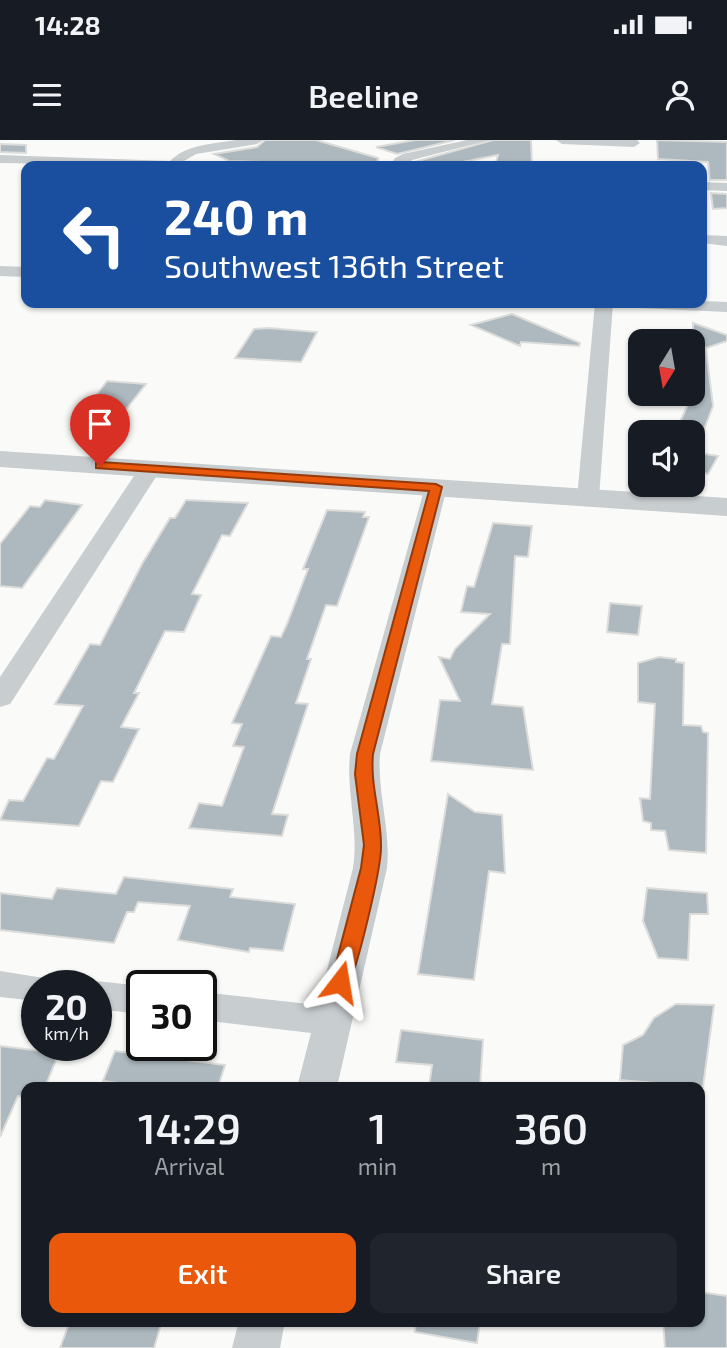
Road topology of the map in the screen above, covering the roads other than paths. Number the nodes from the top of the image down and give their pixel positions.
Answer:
1 (257, 140) edge
2 (484, 140) edge
3 (562, 140) edge
4 (634, 146) edge
5 (0, 159) edge
6 (58, 161) edge
7 (178, 161) edge
8 (400, 161) edge
9 (707, 186) edge
10 (727, 187) edge
11 (707, 239) edge
12 (727, 240) edge
13 (0, 271) edge
14 (21, 272) edge
15 (707, 306) edge
16 (727, 307) edge
17 (604, 308) edge
18 (0, 459) edge
19 (150, 469) junction
20 (436, 487) junction
21 (588, 498) junction
22 (727, 507) edge
23 (0, 698) edge
24 (0, 984) edge
25 (21, 986) edge
26 (217, 1008) edge
27 (331, 1021) junction
28 (318, 1082) edge
29 (261, 1327) edge
30 (256, 1348) edge

1 - 7 street
2 - 8 street
3 - 4 street
5 - 6 street
9 - 10 street
11 - 12 street
13 - 14 street
15 - 16 street
17 - 21 street
18 - 19 street
19 - 20 street
19 - 23 street
20 - 21 street
20 - 27 street
21 - 22 street
24 - 25 street
26 - 27 street
27 - 28 street
29 - 30 street

